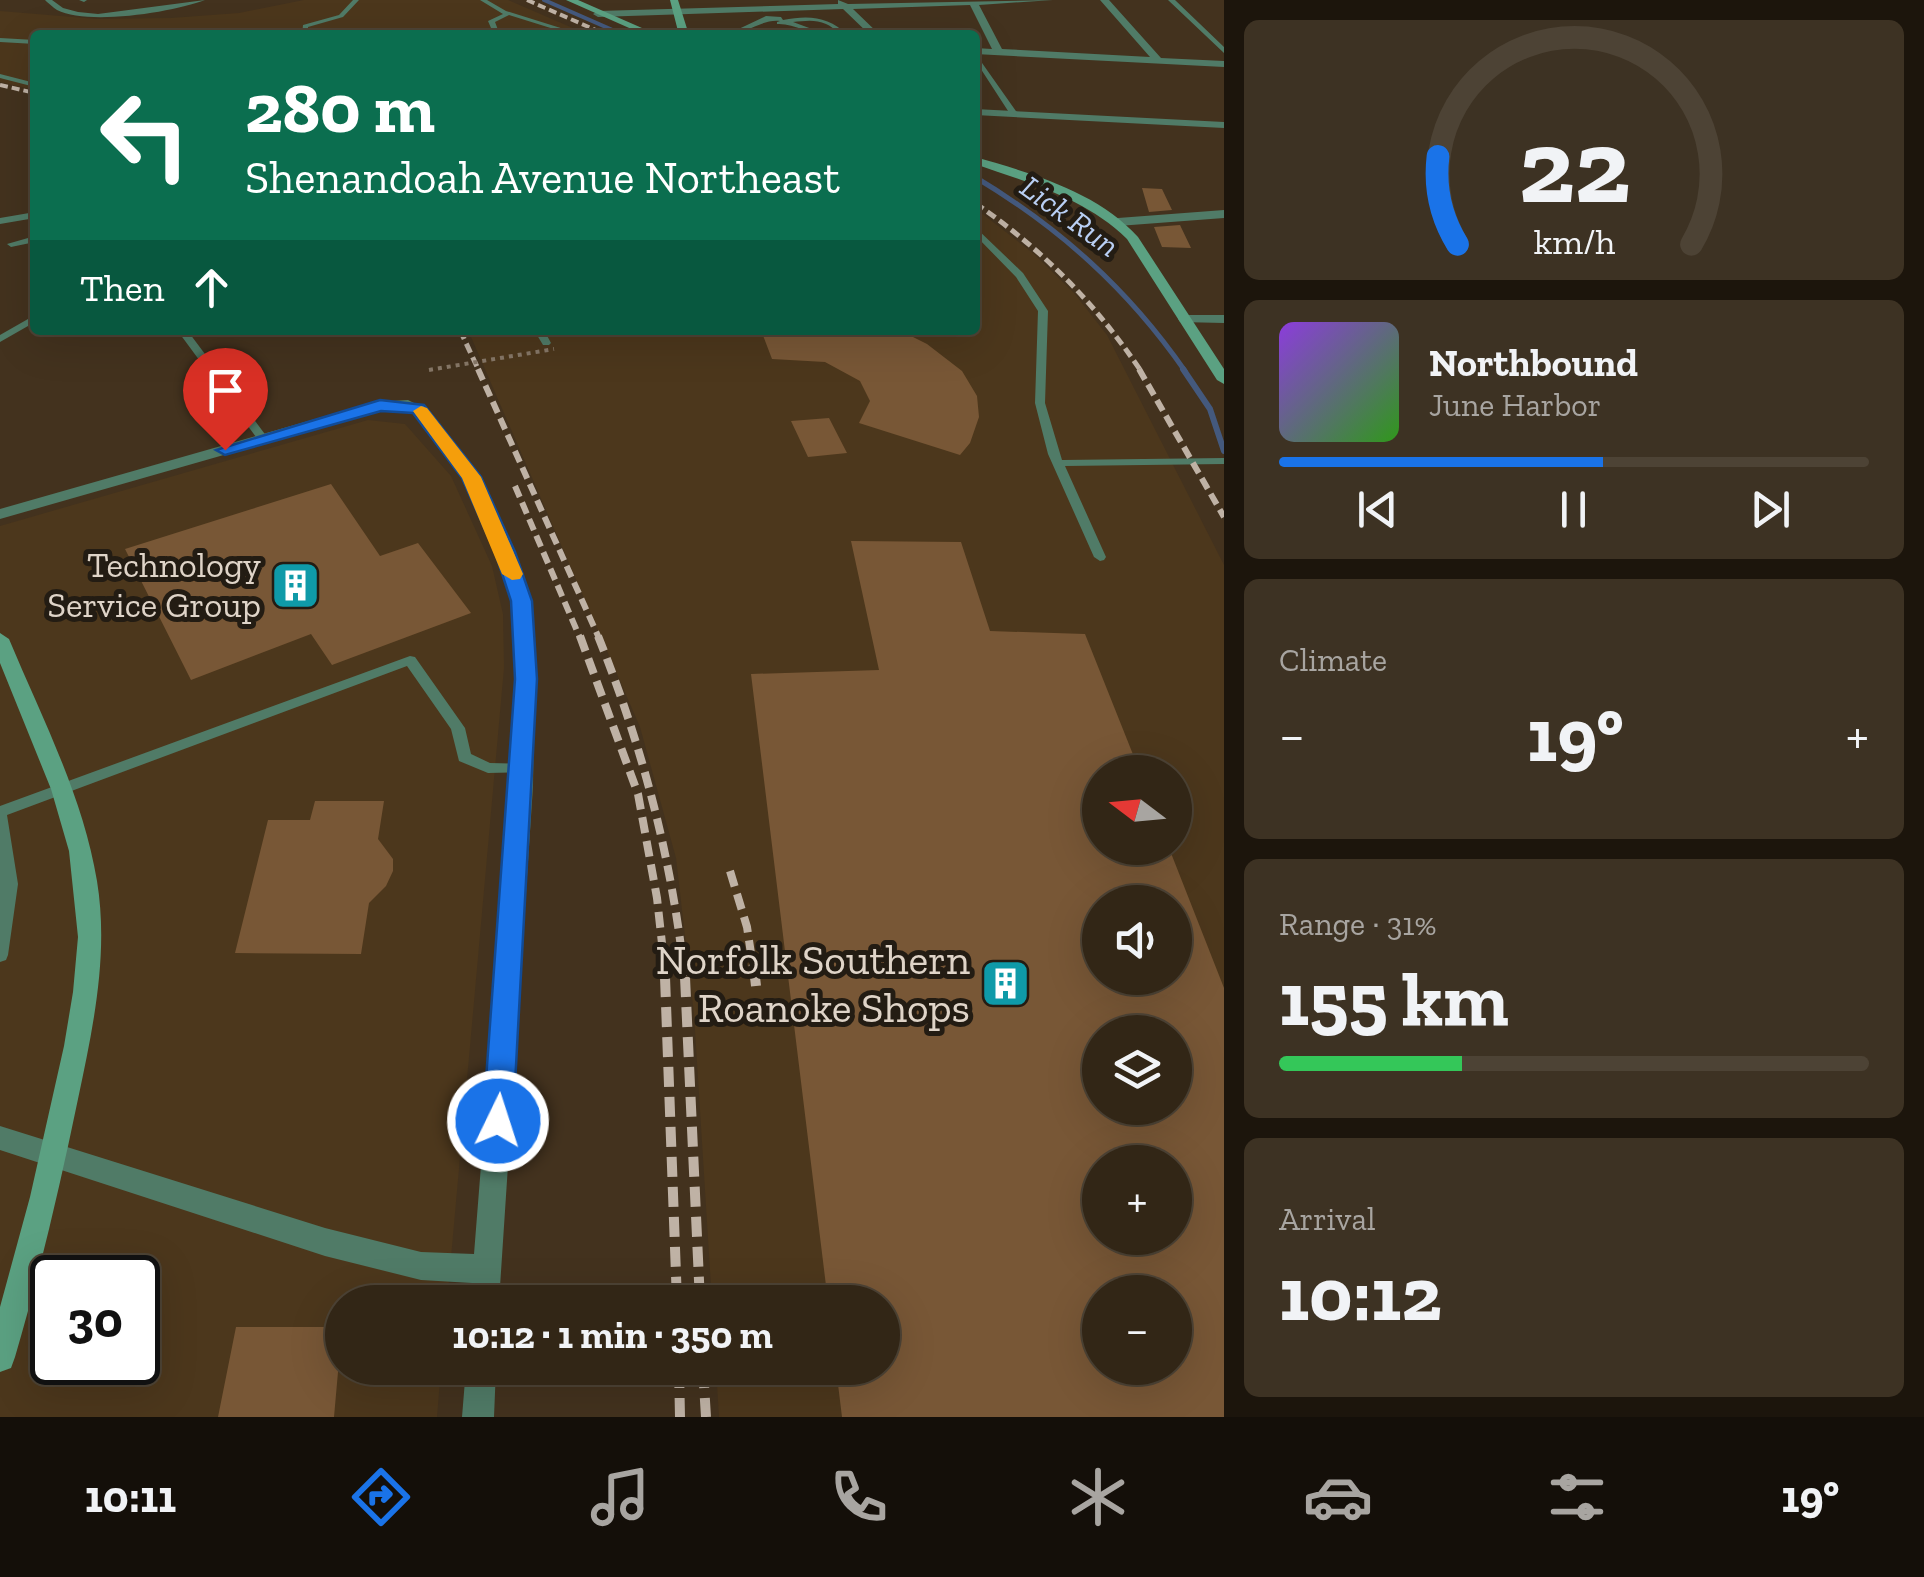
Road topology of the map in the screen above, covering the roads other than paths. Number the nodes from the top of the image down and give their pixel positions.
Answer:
1 (48, 0) edge
2 (202, 0) edge
3 (356, 0) edge
4 (484, 0) edge
5 (570, 0) edge
6 (674, 0) edge
7 (1049, 0) edge
8 (1104, 0) edge
9 (1171, 0) edge
10 (973, 1) edge
11 (842, 4) edge
12 (724, 12) junction
13 (509, 13) junction
14 (678, 13) junction
15 (598, 14) junction
16 (790, 22) dead end
17 (742, 28) junction
18 (305, 30) edge
19 (495, 30) edge
20 (564, 30) edge
21 (640, 30) edge
22 (683, 30) edge
23 (738, 30) edge
24 (812, 30) edge
25 (840, 30) edge
26 (870, 30) edge
27 (0, 40) edge
28 (30, 42) edge
29 (1224, 50) edge
30 (998, 52) junction
31 (980, 53) edge
32 (980, 61) edge
33 (1160, 61) junction
34 (1224, 64) edge
35 (0, 76) edge
36 (30, 84) edge
37 (980, 112) edge
38 (1014, 114) junction
39 (1224, 125) edge
40 (980, 162) edge
41 (30, 216) edge
42 (1222, 217) edge
43 (0, 220) edge
44 (1118, 222) junction
45 (980, 235) edge
46 (30, 240) edge
47 (11, 244) dead end
48 (1224, 319) edge
49 (1185, 320) junction
50 (30, 321) edge
51 (186, 335) edge
52 (542, 335) edge
53 (0, 340) edge
54 (550, 346) road end
55 (1223, 378) edge
56 (263, 439) junction
57 (1220, 461) edge
58 (1058, 463) junction
59 (0, 514) edge
60 (1100, 558) dead end
61 (0, 640) edge
62 (522, 768) junction
63 (60, 790) junction
64 (0, 814) edge
65 (2, 837) edge
66 (0, 955) edge
67 (0, 1138) edge
68 (53, 1156) junction
69 (488, 1270) junction
70 (487, 1285) edge
71 (0, 1357) edge
72 (481, 1385) edge
73 (478, 1417) edge

1 - 2 lane
3 - 18 lane
4 - 13 lane
5 - 15 street
6 - 14 street
7 - 10 street
8 - 33 street
9 - 29 lane
10 - 11 street
10 - 30 street
11 - 12 street
11 - 26 street
12 - 14 street
12 - 17 lane
13 - 19 lane
13 - 20 lane
14 - 15 street
14 - 22 street
15 - 21 street
16 - 24 lane
17 - 23 lane
17 - 25 lane
27 - 28 lane
30 - 31 street
30 - 33 street
32 - 38 lane
33 - 34 street
35 - 36 lane
37 - 38 street
38 - 39 street
40 - 44 street
41 - 43 lane
42 - 44 street
44 - 49 street
45 - 58 lane
46 - 47 lane
48 - 49 street
49 - 55 street
50 - 53 lane
51 - 56 lane
52 - 54 lane
56 - 59 street
56 - 62 street
57 - 58 lane
58 - 60 lane
61 - 63 street
62 - 63 lane
62 - 69 street
63 - 64 lane
63 - 68 street
64 - 65 lane
65 - 66 lane
67 - 68 street
68 - 69 street
68 - 71 street
69 - 70 street
72 - 73 street

